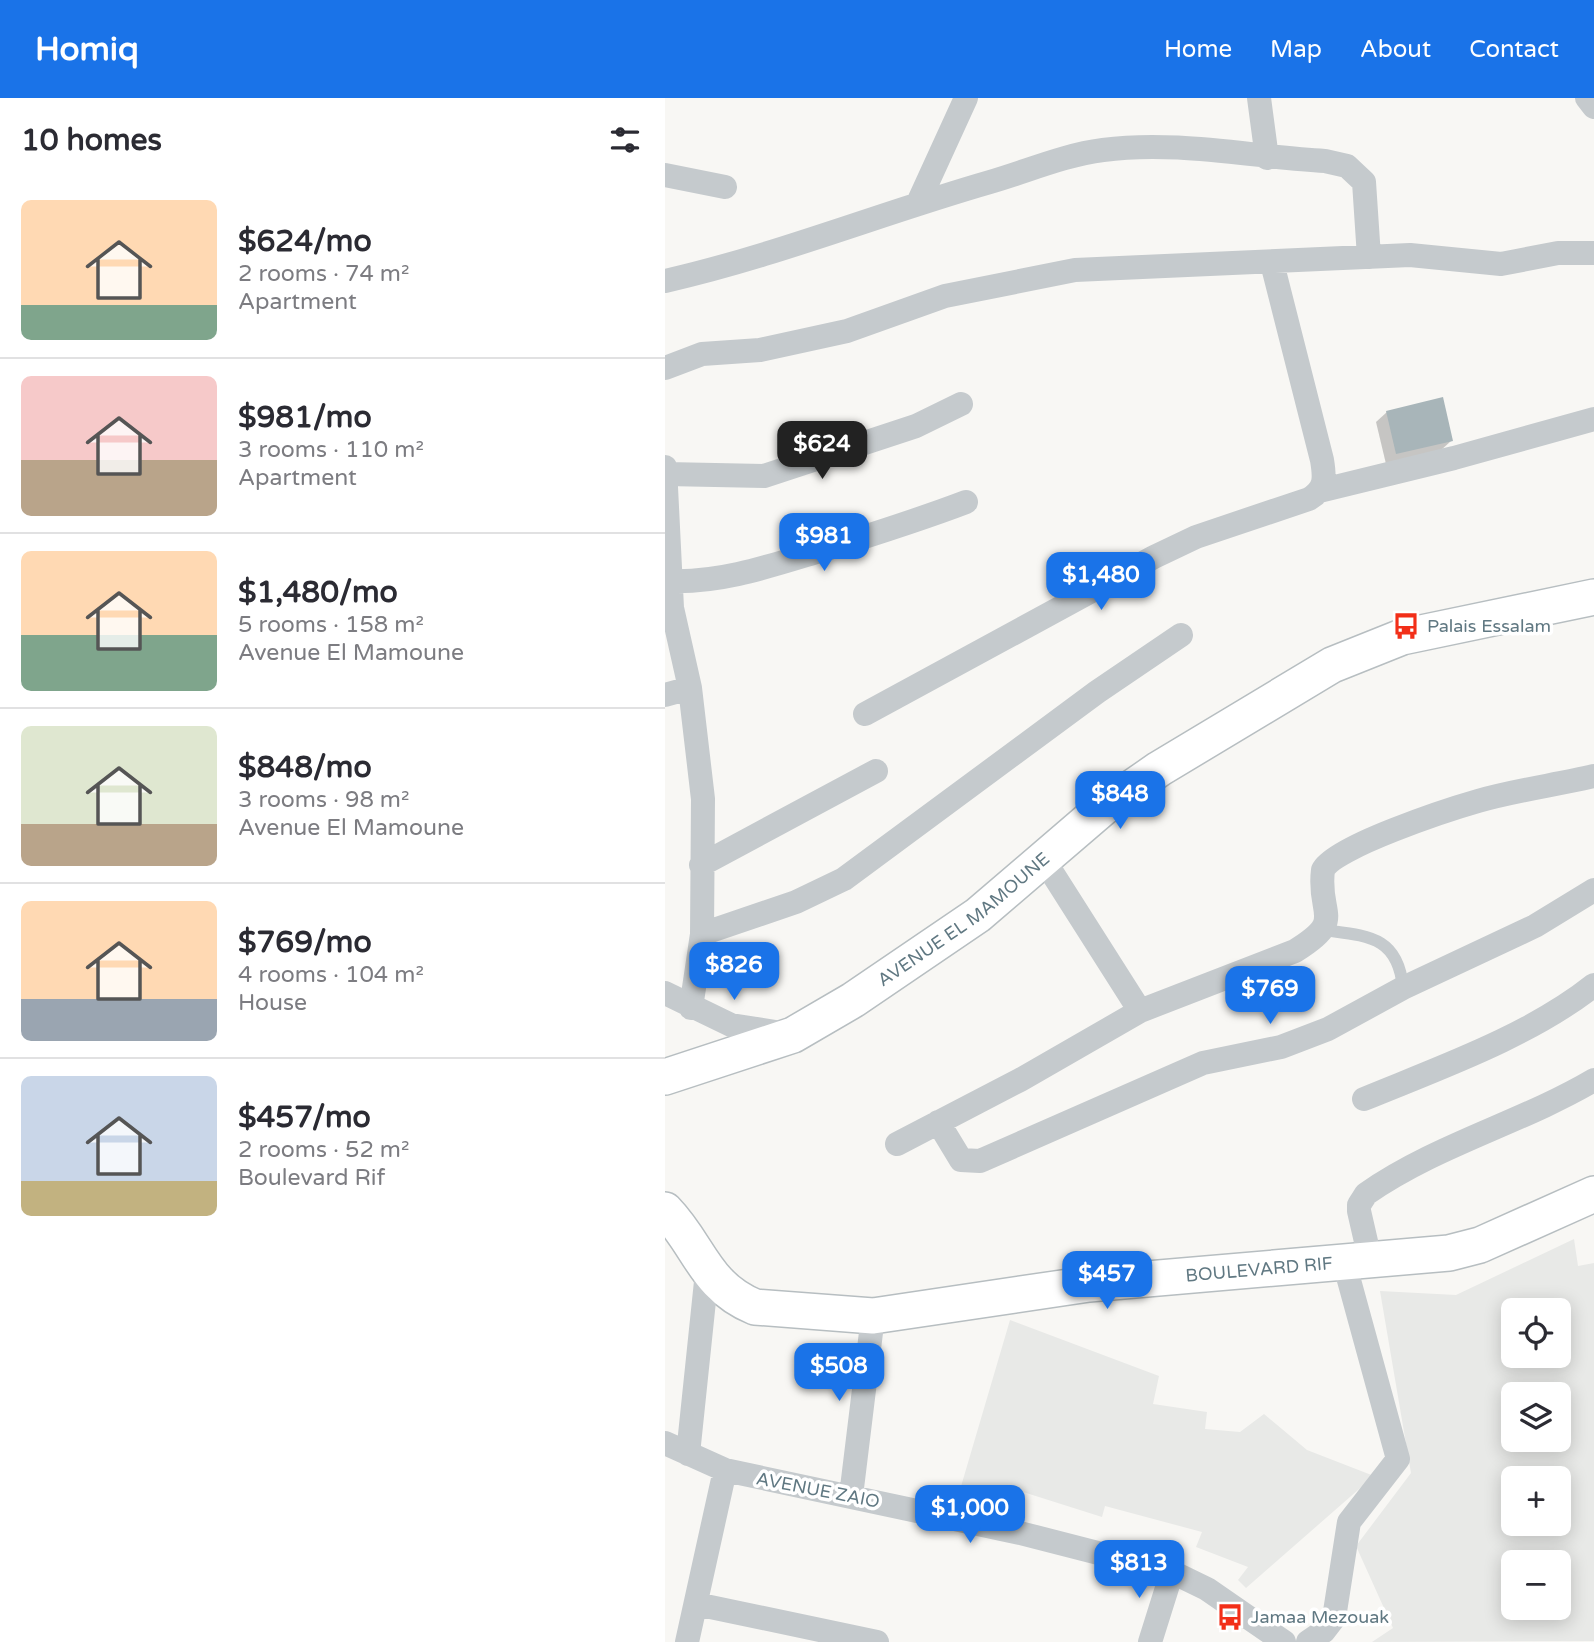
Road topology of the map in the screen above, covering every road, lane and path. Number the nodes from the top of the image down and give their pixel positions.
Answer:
1 (967, 98) edge
2 (1259, 98) edge
3 (1587, 98) edge
4 (1594, 107) edge
5 (1267, 158) junction
6 (665, 175) edge
7 (725, 187) dead end
8 (918, 203) junction
9 (1594, 253) edge
10 (1369, 257) junction
11 (1272, 263) junction
12 (665, 281) edge
13 (665, 368) edge
14 (961, 404) dead end
15 (1594, 419) edge
16 (665, 467) edge
17 (666, 474) edge
18 (1319, 491) junction
19 (966, 502) dead end
20 (670, 581) junction
21 (1594, 597) edge
22 (1181, 635) dead end
23 (690, 688) junction
24 (665, 695) edge
25 (865, 714) dead end
26 (876, 771) dead end
27 (1594, 776) edge
28 (1044, 860) junction
29 (701, 865) junction
30 (1594, 890) edge
31 (1324, 930) junction
32 (702, 934) junction
33 (1594, 985) edge
34 (1403, 988) junction
35 (665, 993) edge
36 (691, 1008) junction
37 (1140, 1011) junction
38 (793, 1035) junction
39 (665, 1077) edge
40 (1594, 1080) edge
41 (1364, 1099) dead end
42 (938, 1122) junction
43 (897, 1144) dead end
44 (1594, 1194) edge
45 (665, 1210) edge
46 (1357, 1261) junction
47 (707, 1272) junction
48 (873, 1315) junction
49 (665, 1443) edge
50 (688, 1454) junction
51 (725, 1470) junction
52 (851, 1496) junction
53 (1172, 1572) junction
54 (696, 1604) junction
55 (687, 1642) edge
56 (872, 1642) edge
57 (1150, 1642) edge
58 (1284, 1642) edge
59 (1308, 1642) edge

1 - 8 street
2 - 5 street
3 - 4 street
5 - 8 street
5 - 10 street
6 - 7 street
8 - 12 street
9 - 10 street
10 - 11 street
11 - 13 street
11 - 18 street
14 - 17 street
15 - 18 street
16 - 17 street
17 - 20 street
18 - 25 street
19 - 20 street
20 - 23 street
21 - 28 street, AVENUE EL MAMOUNE
22 - 32 street
23 - 24 street
23 - 29 street
26 - 29 street
27 - 31 street
28 - 37 street
28 - 38 street, AVENUE EL MAMOUNE
29 - 32 street
30 - 34 street
31 - 34 lane
31 - 37 street
32 - 36 street
33 - 41 street
34 - 42 street
35 - 36 street
36 - 38 street
37 - 42 street
38 - 39 street, AVENUE EL MAMOUNE
40 - 46 street
42 - 43 street
44 - 46 street, BOULEVARD RIF
45 - 47 street, BOULEVARD RIF
46 - 48 street, BOULEVARD RIF
46 - 59 street
47 - 48 street, BOULEVARD RIF
47 - 50 street
48 - 52 street
49 - 50 street, AVENUE ZAIO
50 - 51 street, AVENUE ZAIO
51 - 52 street, AVENUE ZAIO
51 - 54 street
52 - 53 street, AVENUE ZAIO
53 - 57 street
53 - 58 street, AVENUE ZAIO
54 - 55 street
54 - 56 street

